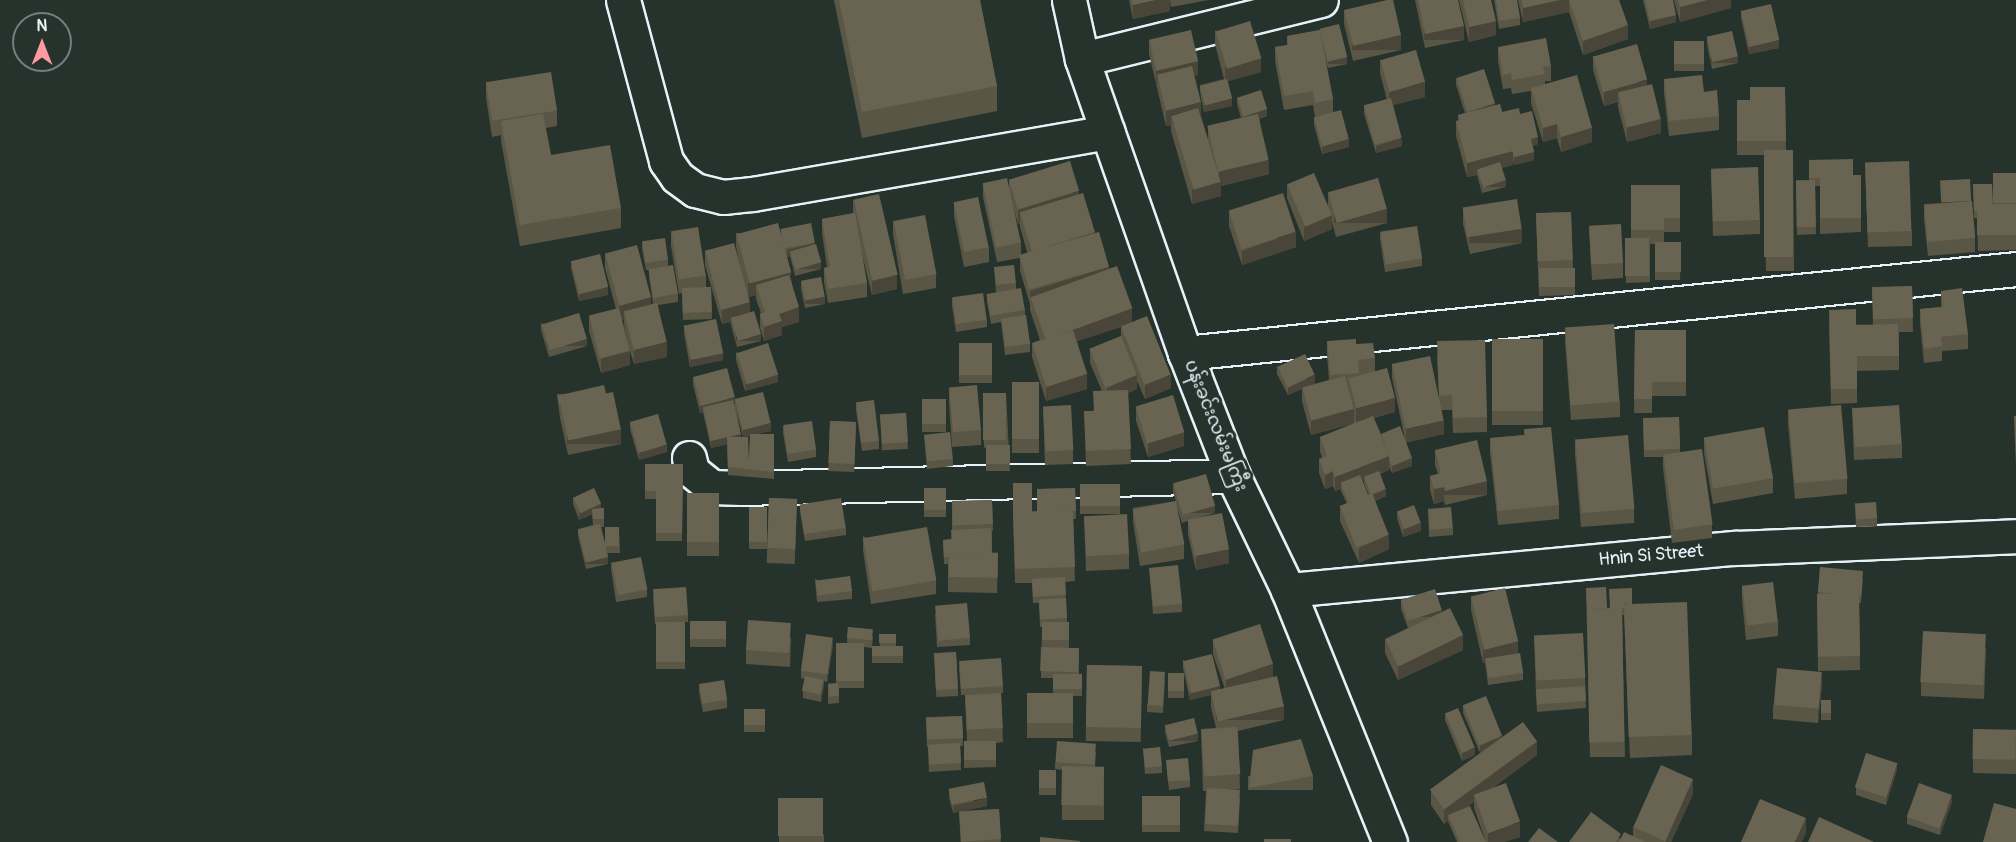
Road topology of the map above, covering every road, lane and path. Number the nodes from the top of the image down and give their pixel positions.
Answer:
1 (623, 0) edge
2 (1069, 0) edge
3 (1321, 0) edge
4 (1082, 58) junction
5 (1108, 132) junction
6 (2016, 269) edge
7 (1185, 353) junction
8 (689, 458) dead end
9 (1233, 476) junction
10 (2016, 536) edge
11 (1288, 590) junction
12 (1390, 842) edge

1 - 5 street
2 - 4 street, ပန်းခင်းလမ်းမကြီး
3 - 4 street
4 - 5 street, ပန်းခင်းလမ်းမကြီး
5 - 7 street, ပန်းခင်းလမ်းမကြီး
6 - 7 street
7 - 9 street, ပန်းခင်းလမ်းမကြီး
8 - 9 street
9 - 11 street, ပန်းခင်းလမ်းမကြီး
10 - 11 street, Hnin Si Street
11 - 12 street, ပန်းခင်းလမ်းမကြီး

